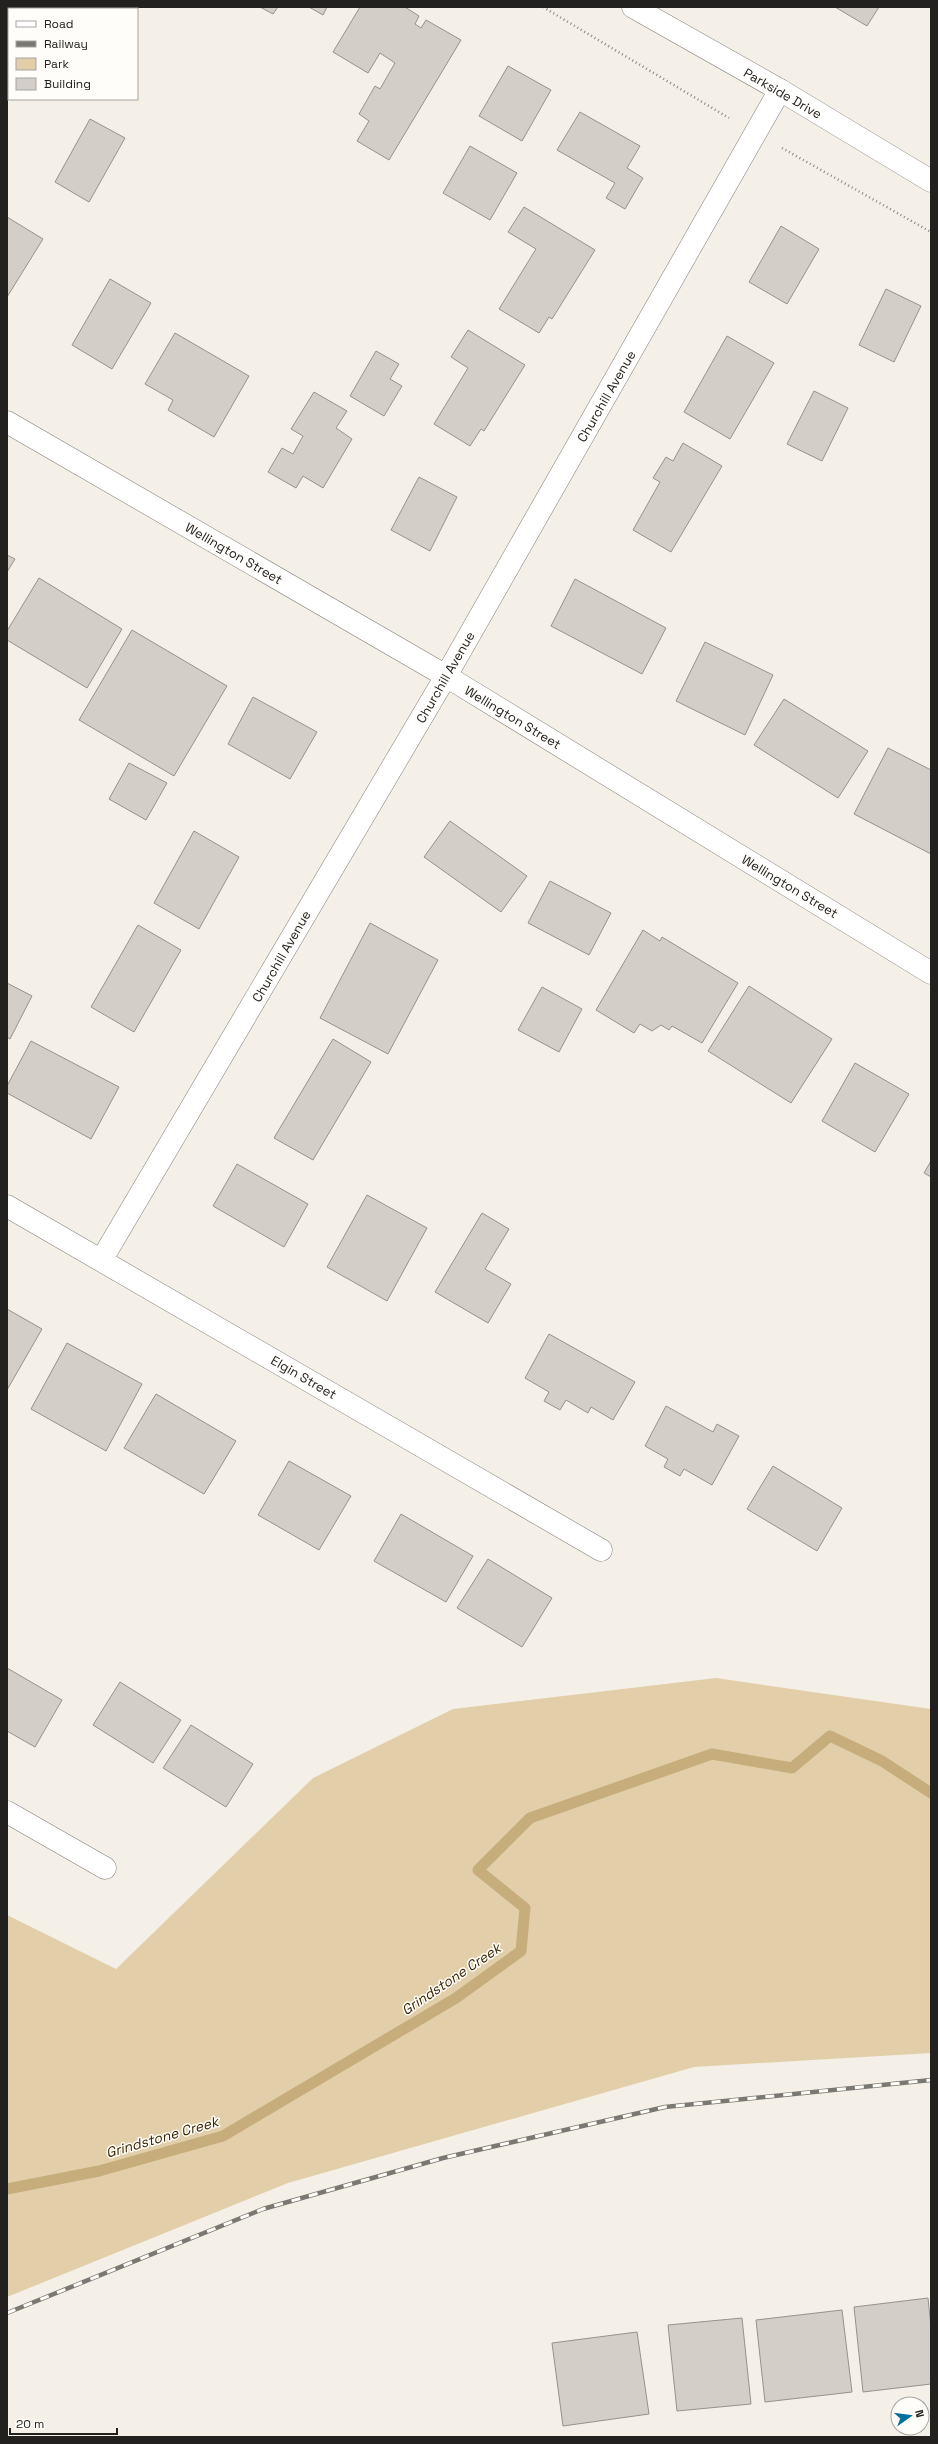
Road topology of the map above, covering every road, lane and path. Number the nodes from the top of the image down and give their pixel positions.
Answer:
1 (633, 7) edge
2 (780, 90) junction
3 (931, 181) edge
4 (7, 422) edge
5 (446, 676) junction
6 (931, 973) edge
7 (7, 1206) edge
8 (102, 1259) junction
9 (601, 1550) dead end
10 (7, 1812) edge
11 (105, 1868) dead end

1 - 2 street, Parkside Drive
2 - 3 street, Parkside Drive
2 - 5 street, Churchill Avenue
4 - 5 street, Wellington Street
5 - 6 street, Wellington Street
5 - 8 street, Churchill Avenue
7 - 8 street, Elgin Street
8 - 9 street, Elgin Street
10 - 11 street

